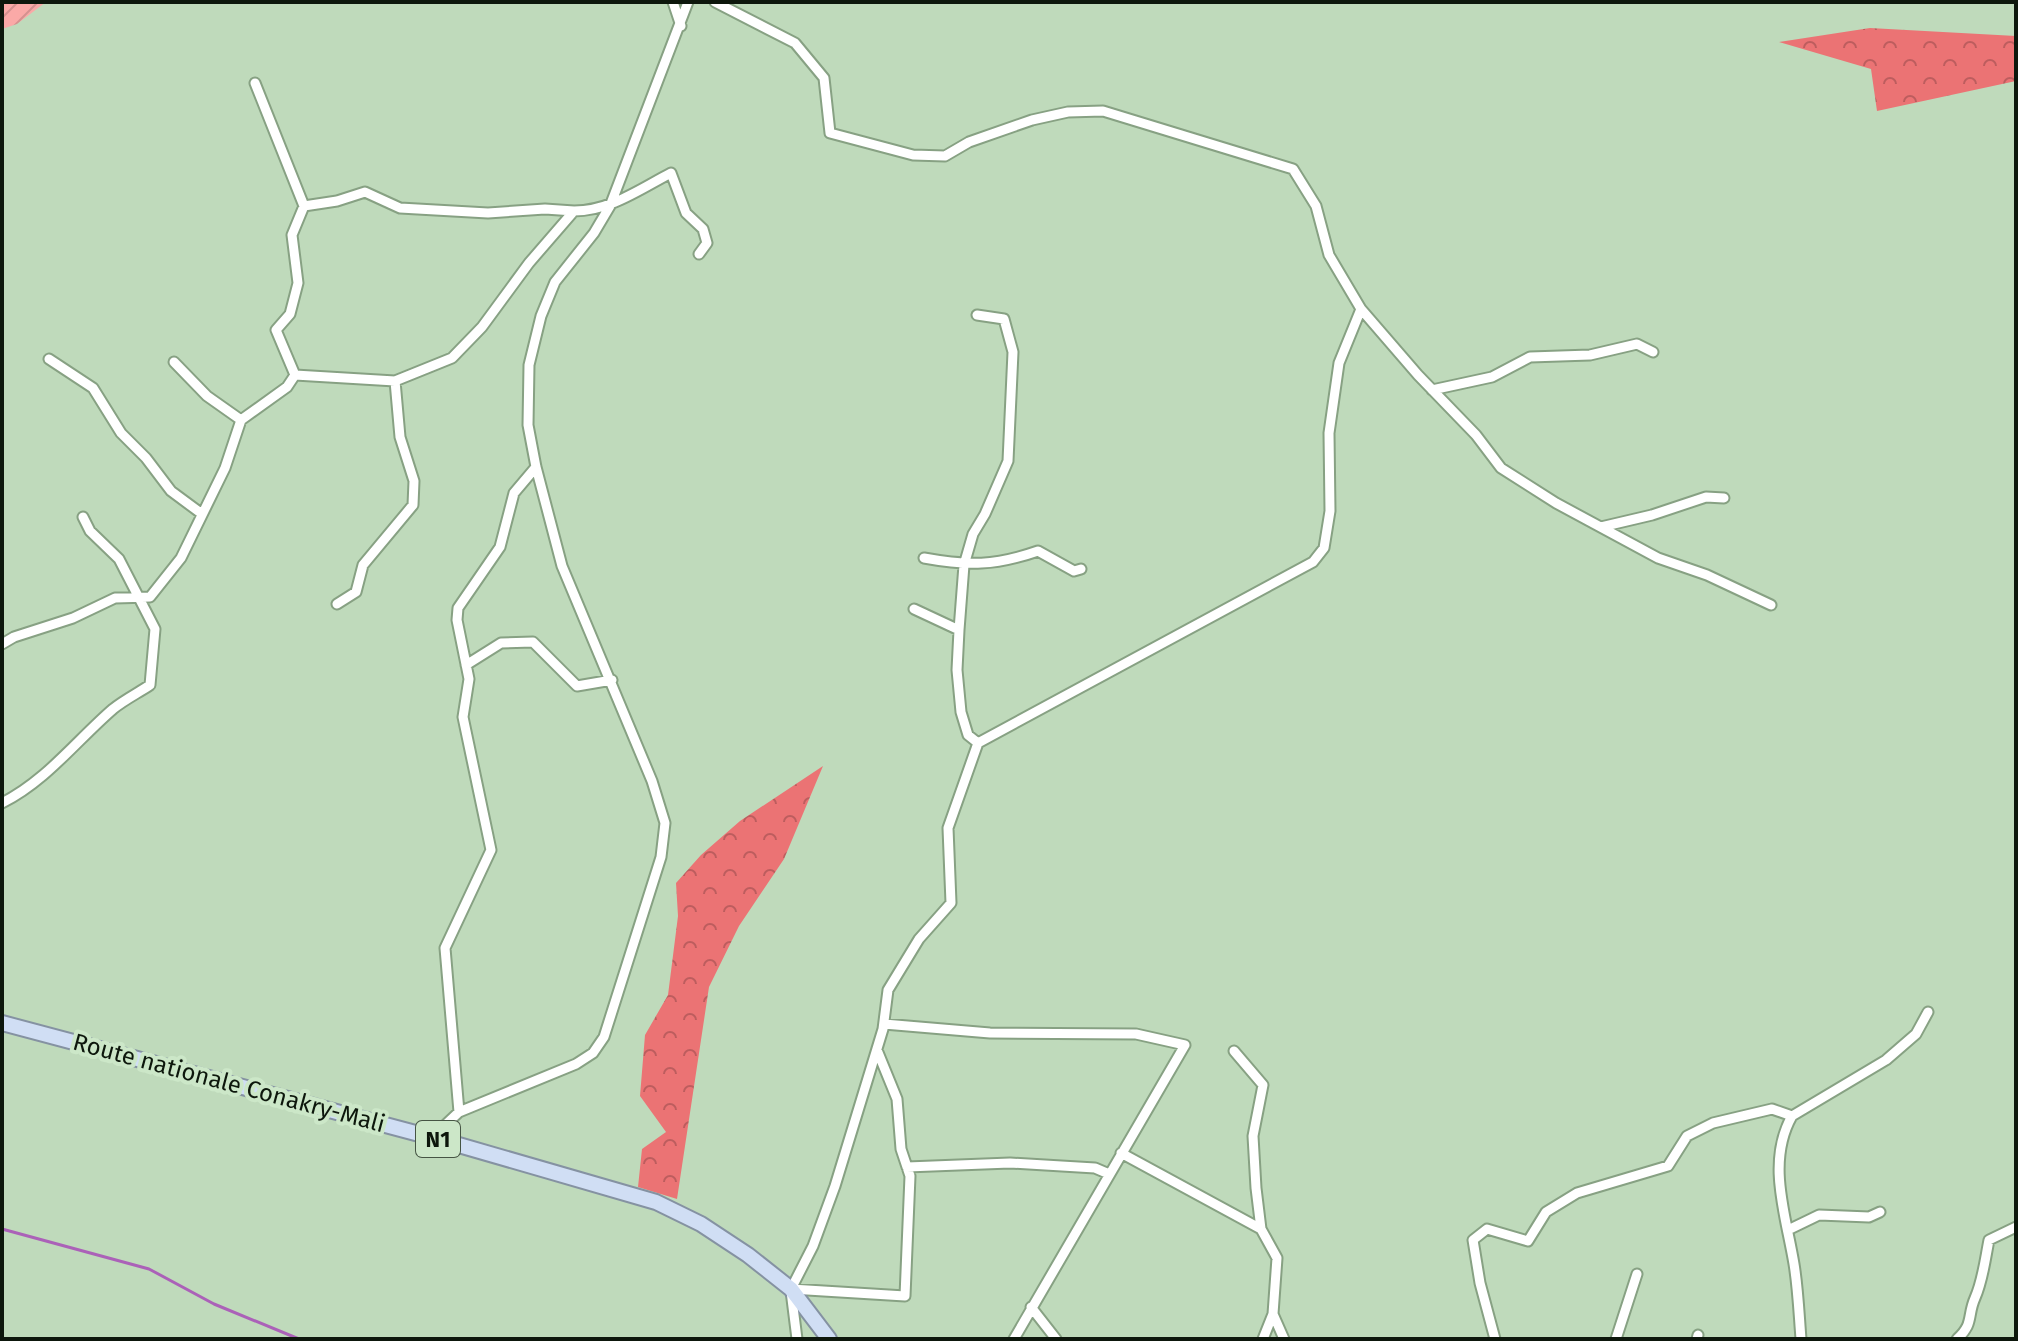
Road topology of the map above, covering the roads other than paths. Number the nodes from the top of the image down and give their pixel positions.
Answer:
1 (673, 2) edge
2 (688, 2) edge
3 (715, 2) edge
4 (681, 26) junction
5 (255, 83) dead end
6 (304, 206) junction
7 (610, 206) junction
8 (574, 211) junction
9 (699, 254) dead end
10 (1361, 309) junction
11 (977, 315) dead end
12 (1653, 352) dead end
13 (49, 359) dead end
14 (174, 362) dead end
15 (295, 375) junction
16 (395, 381) junction
17 (1432, 390) junction
18 (241, 420) junction
19 (536, 467) junction
20 (1724, 498) dead end
21 (202, 514) junction
22 (83, 517) dead end
23 (1601, 527) junction
24 (924, 558) dead end
25 (964, 565) junction
26 (1081, 569) dead end
27 (140, 597) junction
28 (337, 604) dead end
29 (1771, 605) dead end
30 (914, 609) dead end
31 (959, 630) junction
32 (2, 644) edge
33 (466, 665) junction
34 (612, 680) junction
35 (978, 743) junction
36 (2, 803) edge
37 (1928, 1012) dead end
38 (2, 1023) edge
39 (884, 1024) junction
40 (877, 1050) junction
41 (1234, 1051) dead end
42 (459, 1112) junction
43 (1792, 1116) junction
44 (438, 1139) junction
45 (1121, 1153) junction
46 (907, 1167) junction
47 (1109, 1174) junction
48 (1880, 1212) dead end
49 (2016, 1227) edge
50 (1261, 1229) junction
51 (1788, 1230) junction
52 (1637, 1274) dead end
53 (791, 1289) junction
54 (1031, 1307) junction
55 (1273, 1314) junction
56 (797, 1339) edge
57 (829, 1339) edge
58 (1014, 1339) edge
59 (1056, 1339) edge
60 (1263, 1339) edge
61 (1284, 1339) edge
62 (1495, 1339) edge
63 (1616, 1339) edge
64 (1801, 1339) edge
65 (1957, 1339) edge

1 - 4 street
2 - 4 street
3 - 10 street
4 - 7 street
5 - 6 street
6 - 8 street
6 - 15 street
7 - 8 street
7 - 9 street
7 - 19 street
8 - 16 street
10 - 17 street
10 - 35 street
11 - 25 street
12 - 17 street
13 - 21 street
14 - 18 street
15 - 16 street
15 - 18 street
16 - 28 street
17 - 23 street
18 - 21 street
19 - 33 street
19 - 34 street
20 - 23 street
21 - 27 street
22 - 27 street
23 - 29 street
24 - 25 street
25 - 26 street
25 - 31 street
27 - 32 street
27 - 36 street
30 - 31 street
31 - 35 street
33 - 34 street
33 - 42 street
34 - 42 street
35 - 39 street
37 - 43 street
38 - 44 highway, Route nationale Conakry-Mali / N1
39 - 40 street
39 - 45 street
40 - 46 street
40 - 53 street
41 - 50 street
42 - 44 street
43 - 51 street
43 - 62 street
44 - 53 highway, Route nationale Conakry-Mali / N1
45 - 47 street
45 - 50 street
46 - 47 street
46 - 53 street
47 - 54 street
48 - 51 street
49 - 65 street
50 - 55 street
51 - 64 street
52 - 63 street
53 - 56 street
53 - 57 highway, Route nationale Conakry-Mali / N1
54 - 58 street
54 - 59 street
55 - 60 street
55 - 61 street

